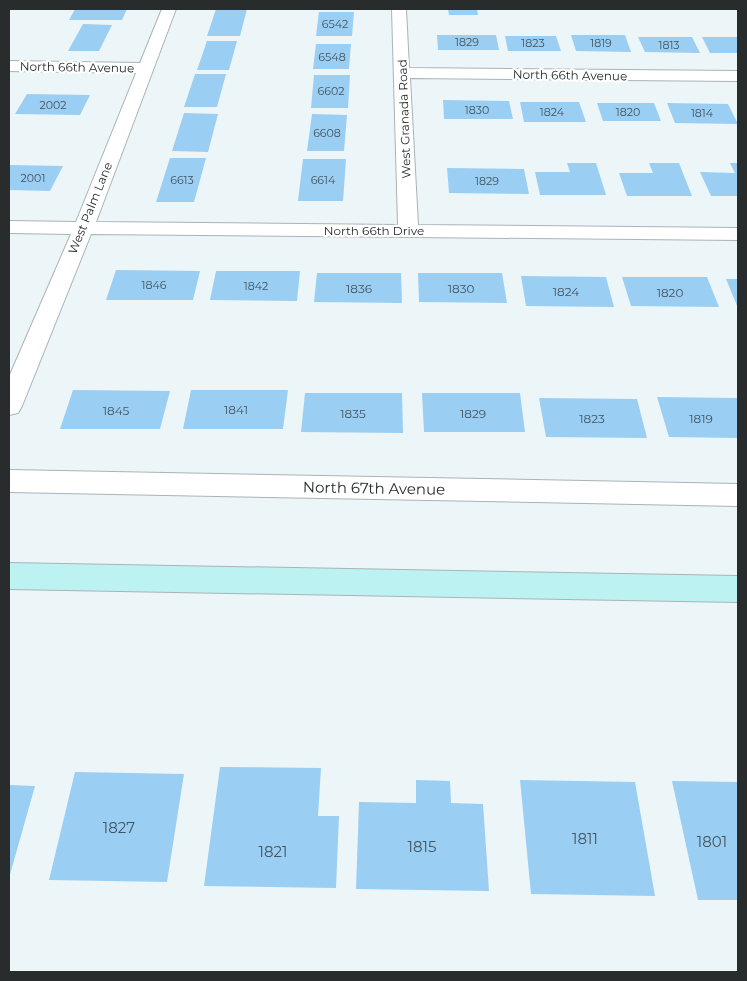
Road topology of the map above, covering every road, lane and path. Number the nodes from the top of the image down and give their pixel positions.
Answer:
1 (169, 9) edge
2 (399, 9) edge
3 (9, 66) edge
4 (146, 68) junction
5 (403, 73) junction
6 (738, 76) edge
7 (9, 227) edge
8 (83, 229) junction
9 (408, 230) junction
10 (738, 234) edge
11 (9, 406) edge
12 (9, 481) edge
13 (738, 495) edge
14 (9, 576) edge
15 (738, 590) edge

1 - 4 street, West Palm Lane
2 - 5 street, West Granada Road
3 - 4 street, North 66th Avenue
4 - 8 street, West Palm Lane
5 - 6 street, North 66th Avenue
5 - 9 street, West Granada Road
7 - 8 street, North 66th Drive
8 - 9 street, North 66th Drive
8 - 11 street, West Palm Lane
9 - 10 street, North 66th Drive
12 - 13 street, North 67th Avenue
14 - 15 main road

